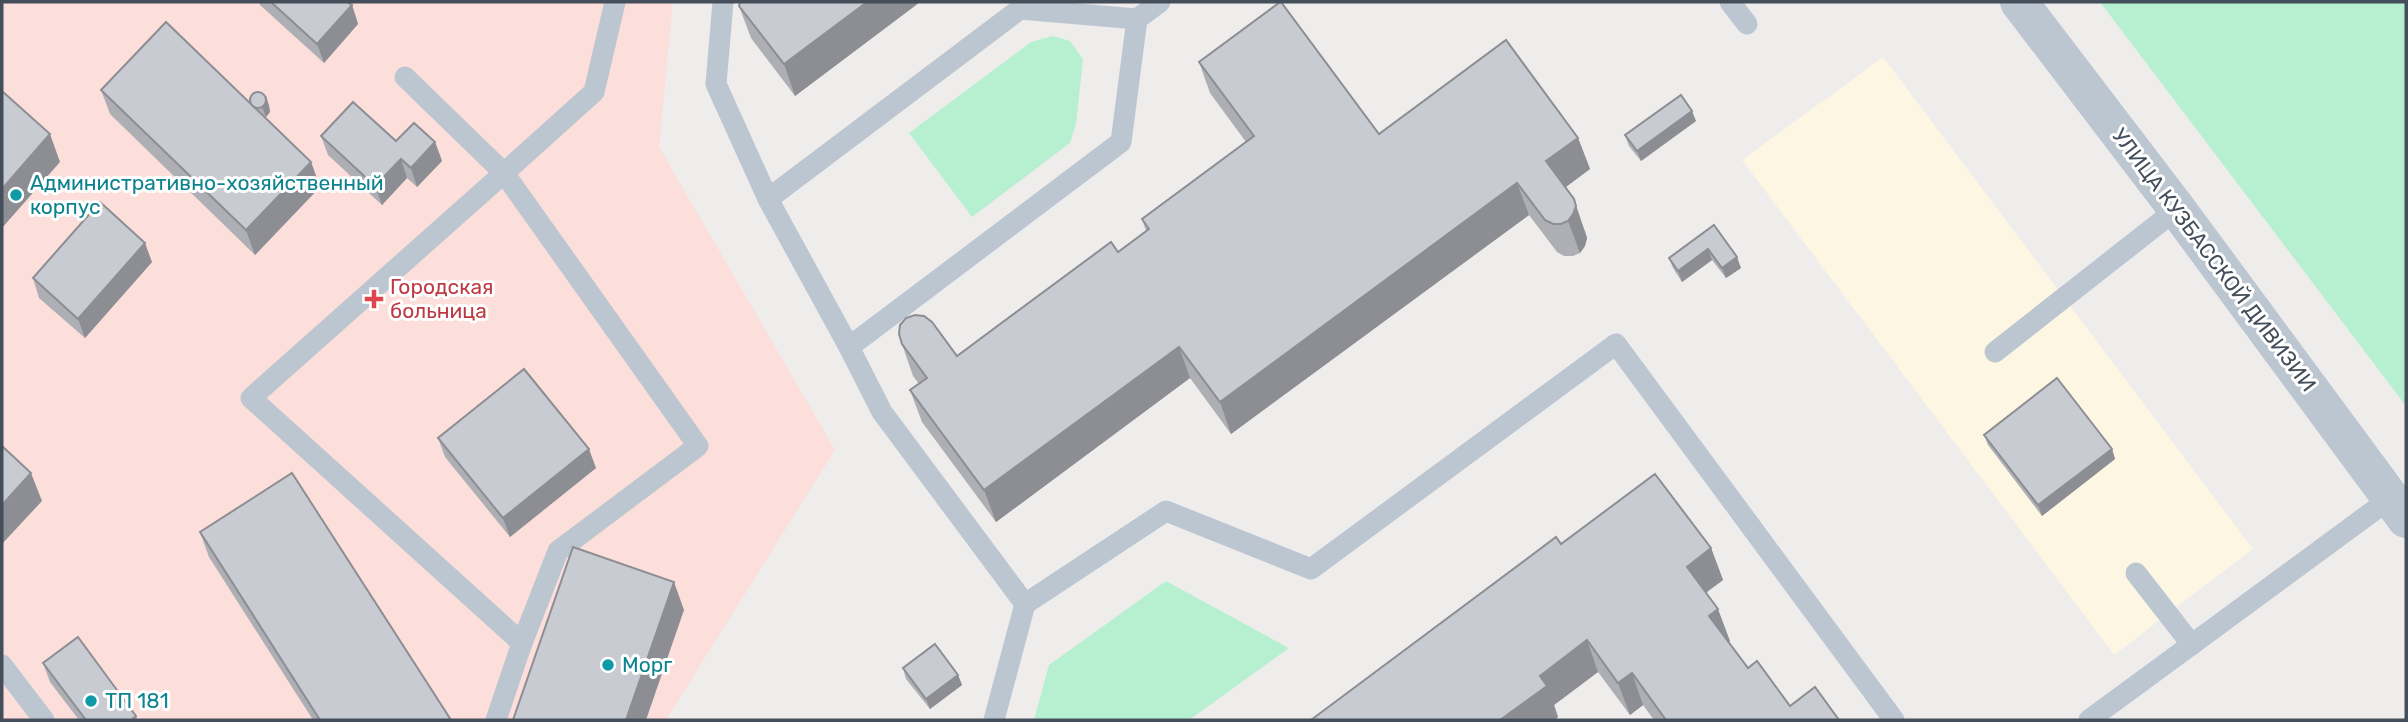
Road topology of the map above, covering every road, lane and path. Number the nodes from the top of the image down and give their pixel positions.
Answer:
1 (615, 2) edge
2 (723, 2) edge
3 (1160, 2) edge
4 (1730, 2) edge
5 (2019, 2) edge
6 (1137, 19) junction
7 (1747, 24) dead end
8 (405, 76) dead end
9 (504, 173) junction
10 (768, 199) junction
11 (2177, 209) junction
12 (849, 347) junction
13 (1994, 352) dead end
14 (2398, 509) edge
15 (2136, 573) dead end
16 (1025, 604) junction
17 (522, 643) junction
18 (2192, 645) junction
19 (2, 665) edge
20 (44, 720) edge
21 (496, 720) edge
22 (994, 720) edge
23 (1894, 720) edge
24 (2090, 720) edge

1 - 9 lane
2 - 10 lane
3 - 6 lane
4 - 7 lane
5 - 11 street, УЛИЦА КУЗБАССКОЙ ДИВИЗИИ
6 - 10 lane
6 - 12 lane
8 - 9 lane
9 - 17 lane
9 - 17 lane
10 - 12 lane
11 - 13 lane
11 - 14 street, УЛИЦА КУЗБАССКОЙ ДИВИЗИИ
12 - 16 lane
14 - 18 lane
15 - 18 lane
16 - 22 lane
16 - 23 lane
17 - 21 lane
18 - 24 lane
19 - 20 lane

